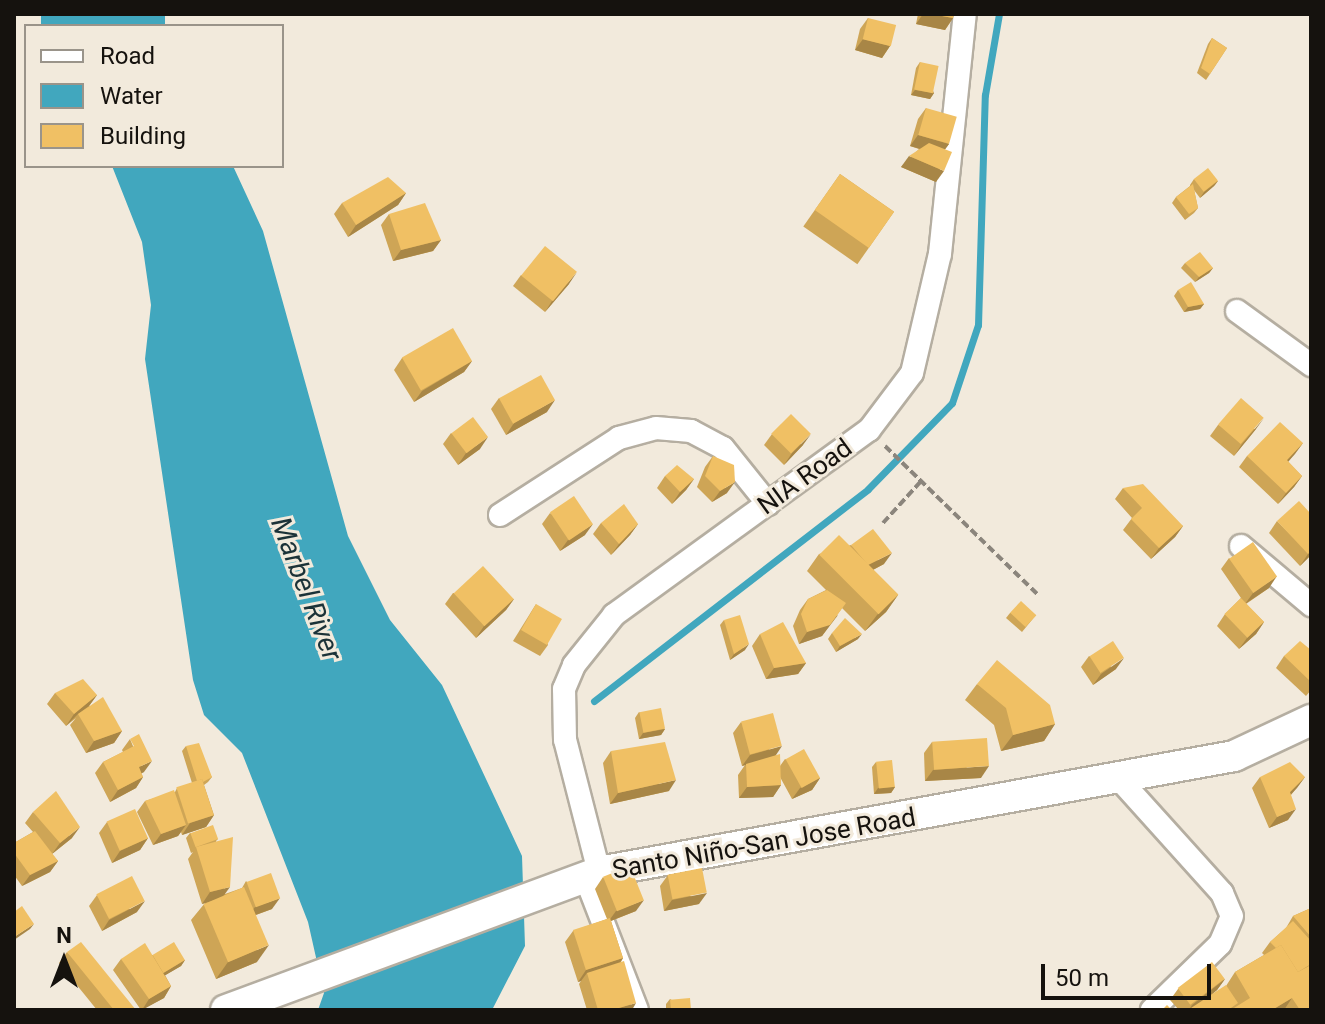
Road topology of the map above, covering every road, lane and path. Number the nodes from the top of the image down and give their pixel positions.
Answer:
1 (965, 14) edge
2 (1237, 311) dead end
3 (1311, 365) edge
4 (895, 454) dead end
5 (922, 480) junction
6 (768, 504) junction
7 (500, 515) dead end
8 (883, 523) dead end
9 (1241, 546) edge
10 (1037, 594) dead end
11 (1311, 605) edge
12 (1311, 720) edge
13 (1121, 781) junction
14 (592, 874) junction
15 (226, 1010) edge
16 (637, 1010) edge
17 (1152, 1010) edge

1 - 6 street, NIA Road
2 - 3 street
4 - 5 path
5 - 8 path
5 - 10 path
6 - 7 street
6 - 14 street, NIA Road
9 - 11 street
12 - 13 main road, Santo Niño-San Jose Road
13 - 14 main road, Santo Niño-San Jose Road
13 - 17 street
14 - 15 main road, Santo Niño-San Jose Road
14 - 16 street, NIA Road

